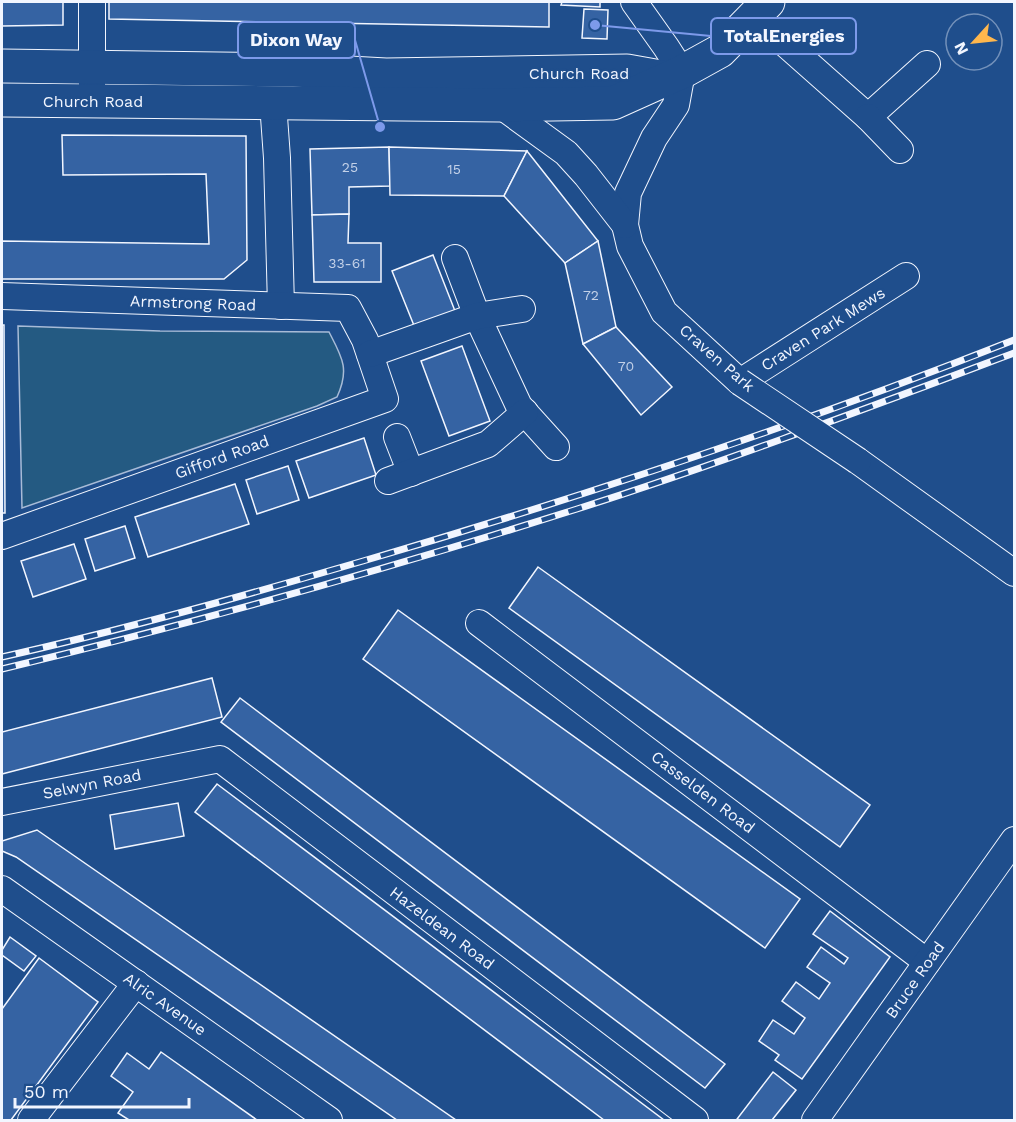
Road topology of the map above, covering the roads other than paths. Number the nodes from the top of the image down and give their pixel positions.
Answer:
1 (92, 2) edge
2 (634, 2) edge
3 (761, 9) edge
4 (927, 64) dead end
5 (2, 66) edge
6 (674, 75) junction
7 (92, 85) junction
8 (2, 100) edge
9 (273, 103) junction
10 (500, 105) junction
11 (868, 117) junction
12 (900, 150) dead end
13 (626, 225) junction
14 (455, 258) dead end
15 (906, 276) dead end
16 (2, 296) edge
17 (281, 306) junction
18 (522, 309) dead end
19 (477, 316) junction
20 (368, 347) junction
21 (740, 382) junction
22 (525, 412) junction
23 (397, 437) dead end
24 (556, 447) dead end
25 (2, 536) edge
26 (1014, 573) edge
27 (479, 623) dead end
28 (183, 766) joint
29 (2, 802) edge
30 (1014, 840) edge
31 (2, 889) edge
32 (927, 962) junction
33 (136, 983) junction
34 (31, 1120) edge
35 (329, 1120) edge
36 (695, 1120) edge
37 (814, 1120) edge

1 - 7 street
2 - 6 street
3 - 6 main road
3 - 11 street
4 - 11 street
5 - 7 main road, Church Road
6 - 7 main road, Church Road
6 - 10 main road, Church Road
6 - 13 street, Craven Park
7 - 8 main road, Church Road
7 - 9 main road, Church Road
9 - 10 main road, Church Road
9 - 17 street
10 - 13 street
11 - 12 street
13 - 21 street, Craven Park
14 - 19 street
15 - 21 street, Craven Park Mews
16 - 17 street, Armstrong Road
17 - 20 street, Armstrong Road
18 - 19 street
19 - 20 street
19 - 22 street
20 - 25 street, Gifford Road
21 - 26 street, Craven Park, bridge
22 - 23 street
22 - 24 street
27 - 32 street, Casselden Road
28 - 29 street, Selwyn Road
28 - 36 street, Hazeldean Road
30 - 32 street, Bruce Road
31 - 33 street, Alric Avenue
32 - 37 street, Bruce Road
33 - 34 street
33 - 35 street, Alric Avenue

